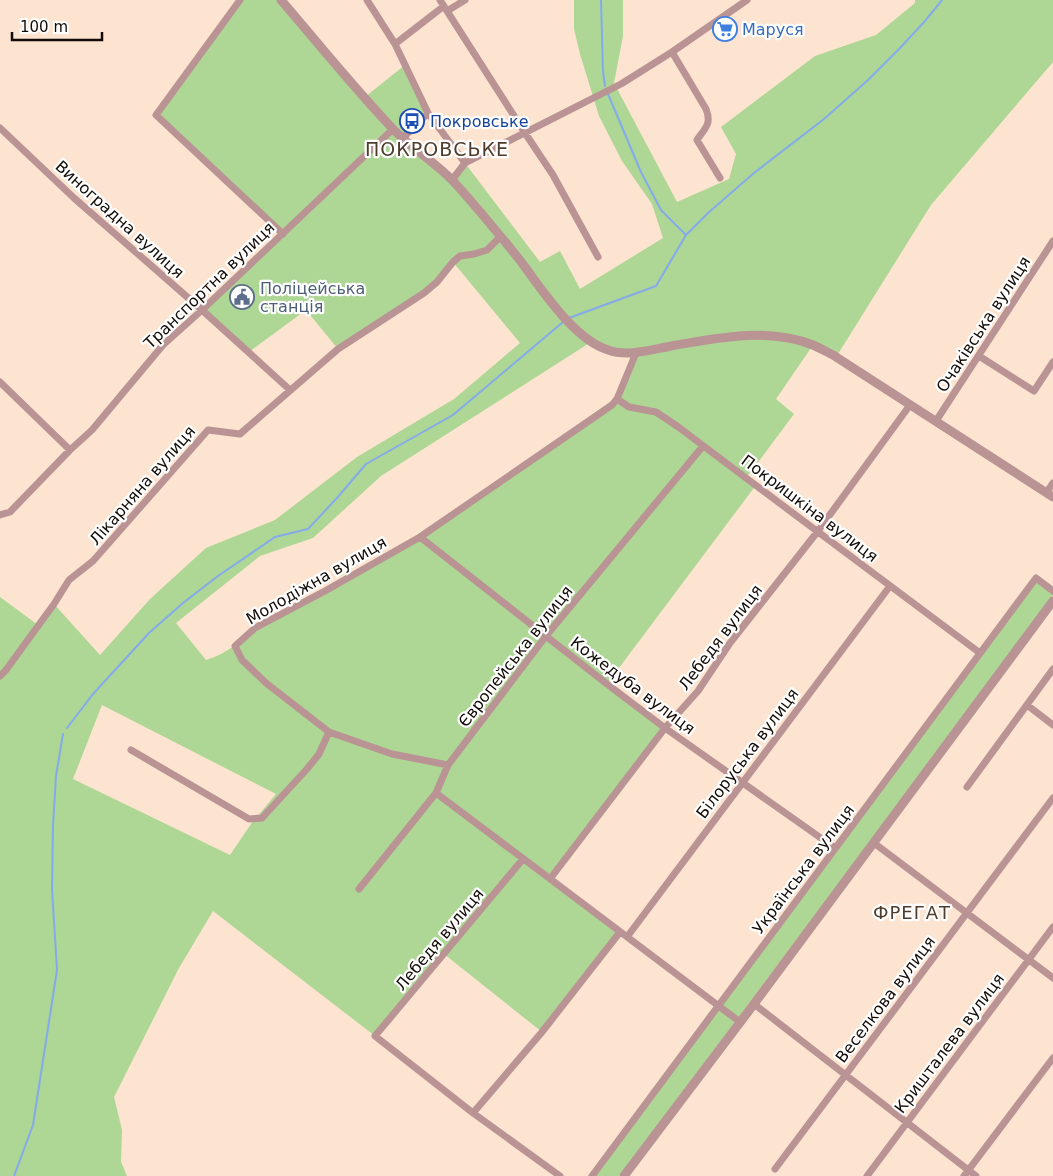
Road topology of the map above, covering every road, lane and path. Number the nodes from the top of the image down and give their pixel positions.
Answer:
1 (240, 0) edge
2 (281, 0) edge
3 (368, 0) edge
4 (465, 0) edge
5 (745, 1) edge
6 (444, 6) edge
7 (395, 44) junction
8 (672, 52) junction
9 (428, 113) junction
10 (0, 128) edge
11 (393, 129) junction
12 (525, 134) junction
13 (403, 138) junction
14 (465, 163) junction
15 (720, 178) dead end
16 (452, 180) junction
17 (283, 234) junction
18 (500, 236) junction
19 (1053, 241) edge
20 (598, 257) dead end
21 (202, 310) junction
22 (636, 353) junction
23 (979, 356) junction
24 (1053, 362) edge
25 (0, 382) edge
26 (290, 390) junction
27 (617, 399) junction
28 (909, 406) junction
29 (936, 422) junction
30 (703, 446) junction
31 (70, 450) junction
32 (1053, 483) edge
33 (1050, 495) edge
34 (0, 515) edge
35 (818, 531) junction
36 (420, 537) junction
37 (890, 586) junction
38 (1053, 591) edge
39 (1053, 601) edge
40 (546, 636) junction
41 (980, 653) junction
42 (1053, 669) edge
43 (0, 676) edge
44 (1027, 705) junction
45 (1053, 725) edge
46 (665, 728) junction
47 (329, 732) junction
48 (131, 750) dead end
49 (448, 765) junction
50 (742, 783) junction
51 (966, 787) dead end
52 (436, 793) junction
53 (1053, 798) edge
54 (874, 843) junction
55 (835, 848) junction
56 (523, 859) junction
57 (550, 879) junction
58 (359, 889) dead end
59 (967, 913) junction
60 (1053, 927) edge
61 (620, 932) junction
62 (627, 937) junction
63 (1029, 960) junction
64 (1053, 978) edge
65 (754, 1004) junction
66 (718, 1006) junction
67 (740, 1022) junction
68 (1053, 1058) edge
69 (846, 1075) junction
70 (473, 1113) junction
71 (907, 1122) junction
72 (775, 1169) dead end
73 (966, 1173) edge
74 (560, 1176) edge
75 (592, 1176) edge
76 (624, 1176) edge
77 (866, 1176) edge
78 (976, 1176) edge

1 - 17 street
2 - 11 street
3 - 7 street
4 - 6 street
5 - 8 street
6 - 7 street
6 - 12 street
7 - 9 street
8 - 12 street
8 - 15 street
9 - 13 street
9 - 14 street
10 - 21 street, Виноградна вулиця
11 - 13 street
11 - 17 street, Транспортна вулиця
12 - 14 street
12 - 20 street
13 - 16 street
14 - 16 street
16 - 18 street
17 - 21 street, Транспортна вулиця
18 - 22 street
18 - 26 street, Лікарняна вулиця
19 - 23 street, Очаківська вулиця
21 - 26 street, Виноградна вулиця
21 - 31 street, Транспортна вулиця
22 - 27 street, Молодіжна вулиця
22 - 28 street
23 - 24 street
23 - 29 street, Очаківська вулиця
25 - 31 street
26 - 43 street, Лікарняна вулиця
27 - 30 street, Покришкіна вулиця
27 - 36 street, Молодіжна вулиця
28 - 29 street
28 - 35 street, Лебедя вулиця
29 - 33 street
30 - 35 street, Покришкіна вулиця
30 - 40 street, Європейська вулиця
31 - 34 street, Транспортна вулиця
32 - 33 street
35 - 37 street, Покришкіна вулиця
35 - 46 street, Лебедя вулиця
36 - 40 street, Кожедуба вулиця
36 - 47 street, Молодіжна вулиця
37 - 41 street, Покришкіна вулиця
37 - 50 street, Білоруська вулиця
38 - 41 street, Українська вулиця
39 - 54 street
40 - 46 street, Кожедуба вулиця
40 - 49 street, Європейська вулиця
41 - 55 street, Українська вулиця
42 - 44 street
44 - 45 street
44 - 51 street
46 - 50 street, Кожедуба вулиця
46 - 57 street, Лебедя вулиця
47 - 48 street
47 - 49 street
49 - 52 street, Європейська вулиця
50 - 55 street, Кожедуба вулиця
50 - 62 street, Білоруська вулиця
52 - 56 street
52 - 58 street, Європейська вулиця
53 - 59 street, Веселкова вулиця
54 - 59 street
54 - 65 street
55 - 66 street, Українська вулиця
56 - 57 street
56 - 70 street, Лебедя вулиця
57 - 61 street
59 - 63 street
59 - 69 street, Веселкова вулиця
60 - 63 street, Кришталева вулиця
61 - 62 street
61 - 70 street
62 - 66 street
63 - 64 street
63 - 71 street, Кришталева вулиця
65 - 67 street
65 - 69 street
66 - 67 street
66 - 75 street, Українська вулиця
67 - 76 street
68 - 73 street
69 - 71 street
69 - 72 street, Веселкова вулиця
70 - 74 street
71 - 73 street
71 - 77 street, Кришталева вулиця
73 - 78 street

